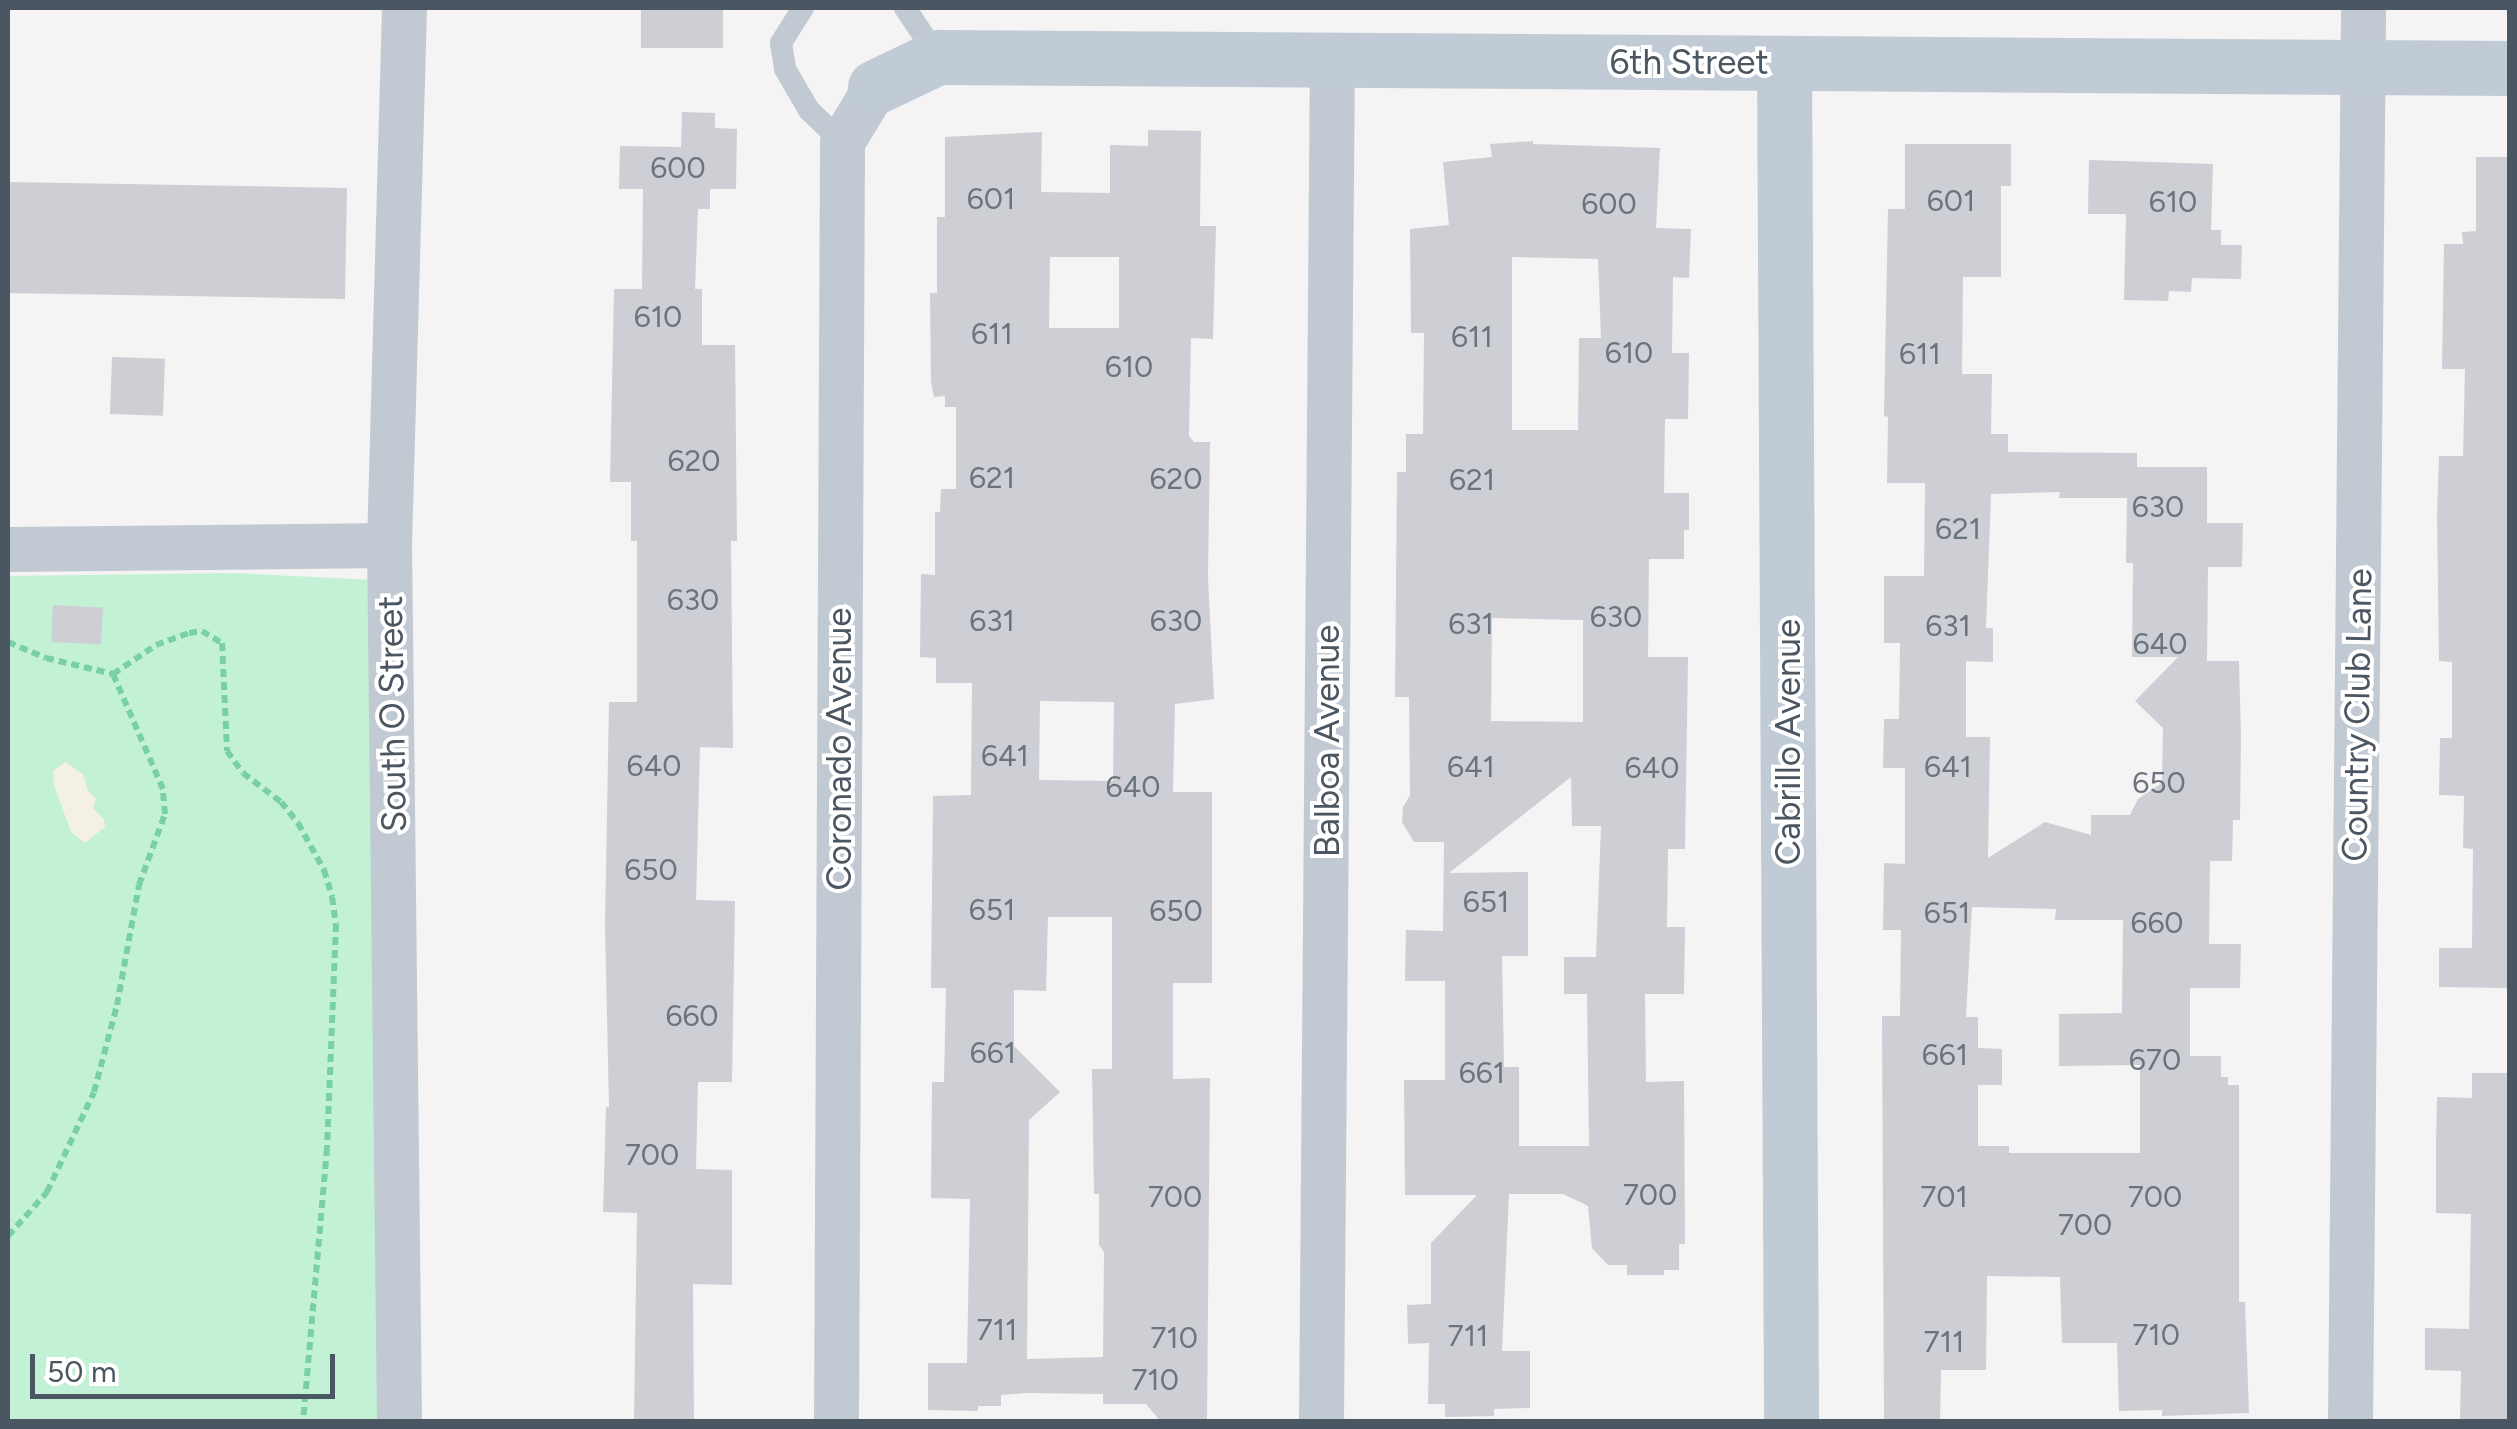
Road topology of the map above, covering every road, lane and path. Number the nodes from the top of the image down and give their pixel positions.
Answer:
1 (404, 8) edge
2 (802, 8) edge
3 (905, 8) edge
4 (2362, 8) edge
5 (938, 57) junction
6 (1332, 60) junction
7 (1784, 63) junction
8 (2363, 67) junction
9 (2510, 68) edge
10 (875, 87) joint
11 (842, 142) junction
12 (390, 545) junction
13 (8, 549) edge
14 (8, 642) edge
15 (113, 674) junction
16 (8, 1236) edge
17 (303, 1422) edge
18 (398, 1422) edge
19 (836, 1422) edge
20 (1322, 1422) edge
21 (1791, 1422) edge
22 (2350, 1422) edge

1 - 12 street, South O Street
2 - 11 lane
3 - 5 lane
4 - 8 street, Country Club Lane
5 - 6 street, 6th Street
5 - 10 street, 6th Street
6 - 7 street, 6th Street
6 - 20 street, Balboa Avenue
7 - 8 street, 6th Street
7 - 21 street, Cabrillo Avenue
8 - 9 street, 6th Street
8 - 22 street, Country Club Lane
10 - 11 street
11 - 19 street, Coronado Avenue
12 - 13 street
12 - 18 street, South O Street
14 - 15 path
15 - 16 path
15 - 17 path

